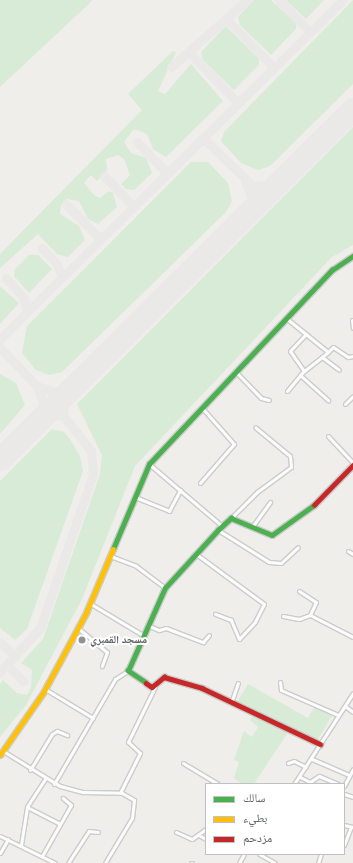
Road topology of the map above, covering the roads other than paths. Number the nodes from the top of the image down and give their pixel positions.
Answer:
1 (353, 256) edge
2 (286, 318) junction
3 (352, 320) edge
4 (353, 328) edge
5 (306, 334) junction
6 (328, 352) junction
7 (353, 356) edge
8 (322, 357) junction
9 (339, 370) dead end
10 (235, 371) junction
11 (304, 371) junction
12 (300, 375) junction
13 (287, 391) dead end
14 (353, 396) edge
15 (269, 400) dead end
16 (328, 400) dead end
17 (345, 404) dead end
18 (201, 407) junction
19 (255, 427) dead end
20 (328, 436) dead end
21 (149, 464) junction
22 (353, 464) edge
23 (200, 483) dead end
24 (180, 490) junction
25 (135, 497) junction
26 (270, 502) dead end
27 (231, 518) junction
28 (222, 526) junction
29 (251, 528) junction
30 (218, 530) junction
31 (298, 547) dead end
32 (348, 551) dead end
33 (196, 554) junction
34 (353, 554) edge
35 (113, 556) junction
36 (165, 588) junction
37 (299, 591) dead end
38 (91, 604) junction
39 (215, 614) dead end
40 (310, 615) junction
41 (283, 616) dead end
42 (147, 625) junction
43 (78, 628) junction
44 (141, 634) junction
45 (209, 635) dead end
46 (353, 637) edge
47 (102, 666) dead end
48 (128, 671) junction
49 (280, 682) dead end
50 (238, 683) dead end
51 (155, 687) junction
52 (45, 690) junction
53 (353, 693) edge
54 (231, 703) junction
55 (345, 706) junction
56 (353, 712) edge
57 (338, 715) junction
58 (93, 718) junction
59 (67, 735) dead end
60 (320, 744) junction
61 (1, 753) edge
62 (312, 759) junction
63 (183, 763) dead end
64 (288, 763) dead end
65 (306, 767) junction
66 (353, 769) edge
67 (30, 770) junction
68 (300, 777) junction
69 (349, 777) junction
70 (45, 780) junction
71 (353, 780) edge
72 (216, 783) edge
73 (295, 783) edge
74 (336, 783) edge
75 (54, 784) junction
76 (345, 784) edge
77 (120, 793) junction
78 (63, 798) dead end
79 (27, 807) junction
80 (60, 824) junction
81 (352, 827) edge
82 (205, 830) edge
83 (98, 832) dead end
84 (176, 832) dead end
85 (0, 836) edge
86 (200, 836) junction
87 (205, 838) edge
88 (8, 840) junction
89 (345, 843) edge
90 (20, 845) junction
91 (0, 853) edge
92 (261, 855) edge
93 (42, 856) junction
94 (55, 863) edge
95 (68, 863) edge
96 (105, 863) edge
97 (275, 863) edge

1 - 2 main road
2 - 5 street
2 - 10 main road
3 - 4 street
5 - 6 street
5 - 11 street
6 - 7 street
6 - 8 street
8 - 9 street
8 - 11 street
10 - 15 street
10 - 18 main road
11 - 12 street
12 - 13 street
12 - 16 street
14 - 17 street
18 - 21 main road
18 - 23 street
19 - 27 street
20 - 22 street
21 - 24 street
21 - 25 main road
22 - 29 main road
24 - 25 street
24 - 28 street
25 - 35 main road
26 - 29 street
27 - 28 main road
27 - 29 main road
28 - 30 main road
30 - 31 street
30 - 33 main road
32 - 34 street
33 - 36 main road
33 - 39 street
35 - 36 street
35 - 38 main road
36 - 42 main road
37 - 40 street
38 - 43 main road
38 - 44 street
40 - 41 street
40 - 46 street
42 - 44 main road
42 - 45 street
43 - 47 street
43 - 52 main road
44 - 48 main road
48 - 51 main road
48 - 58 street
49 - 57 street
50 - 54 street
51 - 54 main road
51 - 77 street
52 - 58 street
52 - 61 main road
53 - 55 street
54 - 60 main road
55 - 56 street
55 - 57 street
57 - 60 street
58 - 75 street
59 - 67 street
60 - 62 street
61 - 67 street
62 - 65 street
62 - 69 street
63 - 72 street
64 - 65 street
65 - 68 street
66 - 69 street
67 - 70 street
68 - 73 street
68 - 74 street
69 - 71 street
69 - 76 street
70 - 75 street
70 - 79 street
75 - 77 street
77 - 96 street
78 - 80 street
79 - 80 street
79 - 90 street
80 - 93 street
81 - 89 street
82 - 86 street
83 - 95 street
84 - 86 street
85 - 88 street
86 - 87 street
88 - 90 street
88 - 91 street
90 - 93 street
92 - 97 street
93 - 94 street

